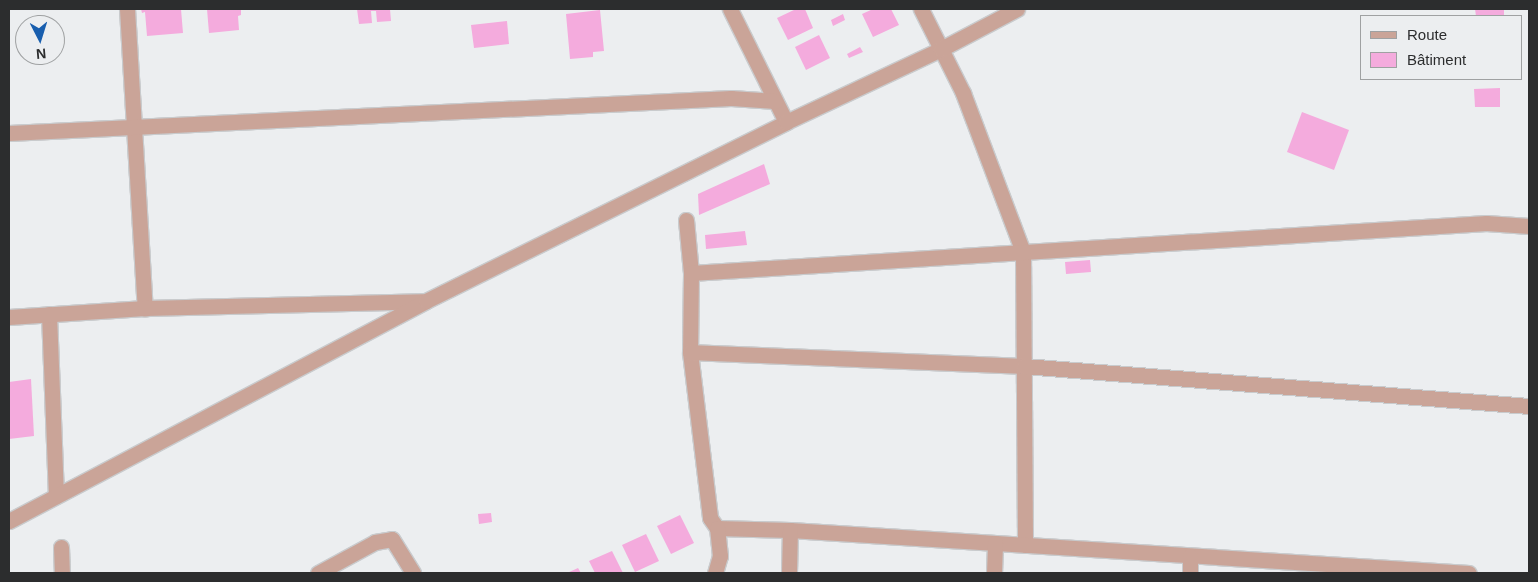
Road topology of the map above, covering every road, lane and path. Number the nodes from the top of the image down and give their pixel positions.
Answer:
1 (127, 9) edge
2 (730, 9) edge
3 (921, 9) edge
4 (1017, 9) edge
5 (941, 49) junction
6 (775, 100) junction
7 (786, 122) junction
8 (134, 127) junction
9 (9, 133) edge
10 (686, 220) dead end
11 (1529, 226) edge
12 (1024, 252) junction
13 (691, 273) junction
14 (426, 301) junction
15 (145, 308) junction
16 (49, 314) junction
17 (9, 317) edge
18 (690, 352) junction
19 (1024, 366) junction
20 (1529, 406) edge
21 (56, 496) junction
22 (9, 520) edge
23 (717, 528) junction
24 (790, 530) junction
25 (995, 543) junction
26 (1025, 545) junction
27 (61, 547) dead end
28 (1190, 556) junction
29 (1377, 570) edge
30 (62, 573) edge
31 (318, 573) edge
32 (414, 573) edge
33 (715, 573) edge
34 (789, 573) edge
35 (994, 573) edge
36 (1190, 573) edge
37 (1470, 573) edge

1 - 8 street
2 - 6 street
3 - 5 street
4 - 5 street
5 - 7 street
5 - 12 street
6 - 7 street
6 - 8 street
7 - 14 street
8 - 9 street
8 - 15 street
10 - 13 street
11 - 12 street
12 - 13 street
12 - 19 street
13 - 18 street
14 - 15 street
14 - 21 street
15 - 16 street
16 - 17 street
16 - 21 street
18 - 19 street
18 - 23 street
19 - 20 street
19 - 26 street
21 - 22 street
23 - 24 street
23 - 33 street
24 - 25 street
24 - 34 street
25 - 26 street
25 - 35 street
26 - 28 street
27 - 30 street
28 - 29 street
28 - 36 street
29 - 37 street
31 - 32 street

